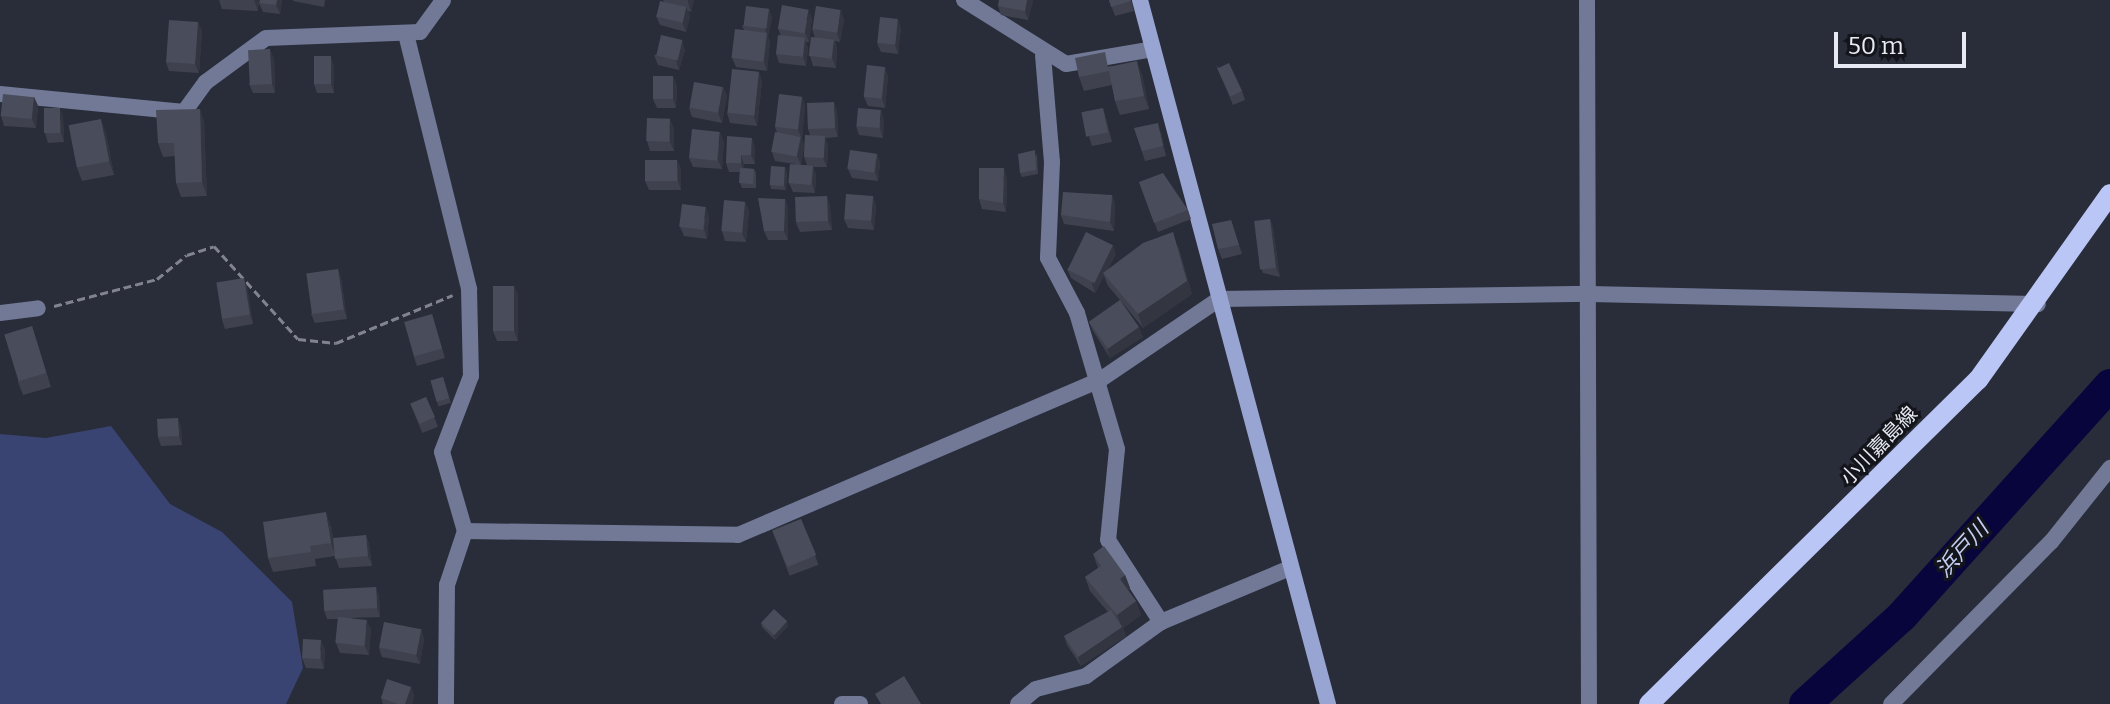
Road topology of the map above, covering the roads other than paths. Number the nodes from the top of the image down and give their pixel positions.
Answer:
1 (443, 0) edge
2 (964, 0) edge
3 (1140, 0) edge
4 (1587, 0) edge
5 (406, 34) junction
6 (1153, 49) junction
7 (1043, 55) junction
8 (0, 94) edge
9 (2110, 194) edge
10 (2102, 214) edge
11 (1590, 294) junction
12 (1219, 299) junction
13 (2038, 304) junction
14 (38, 308) road end
15 (0, 313) edge
16 (1100, 380) junction
17 (2110, 468) edge
18 (465, 531) junction
19 (1290, 568) junction
20 (1161, 622) junction
21 (446, 704) edge
22 (842, 704) edge
23 (860, 704) edge
24 (1018, 704) edge
25 (1328, 704) edge
26 (1589, 704) edge
27 (1649, 704) edge
28 (1891, 704) edge

1 - 5 street
2 - 7 street
3 - 6 street
4 - 11 street
5 - 8 street
5 - 18 street
6 - 7 street
6 - 12 street
7 - 16 street
9 - 10 main road, 小川嘉島線
10 - 13 main road, 小川嘉島線
11 - 12 street
11 - 13 street
11 - 26 street
12 - 16 street
12 - 19 street
13 - 27 main road, 小川嘉島線
14 - 15 street
16 - 18 street
16 - 20 street
17 - 28 street
18 - 21 street
19 - 20 street
19 - 25 street
20 - 24 street
22 - 23 street

